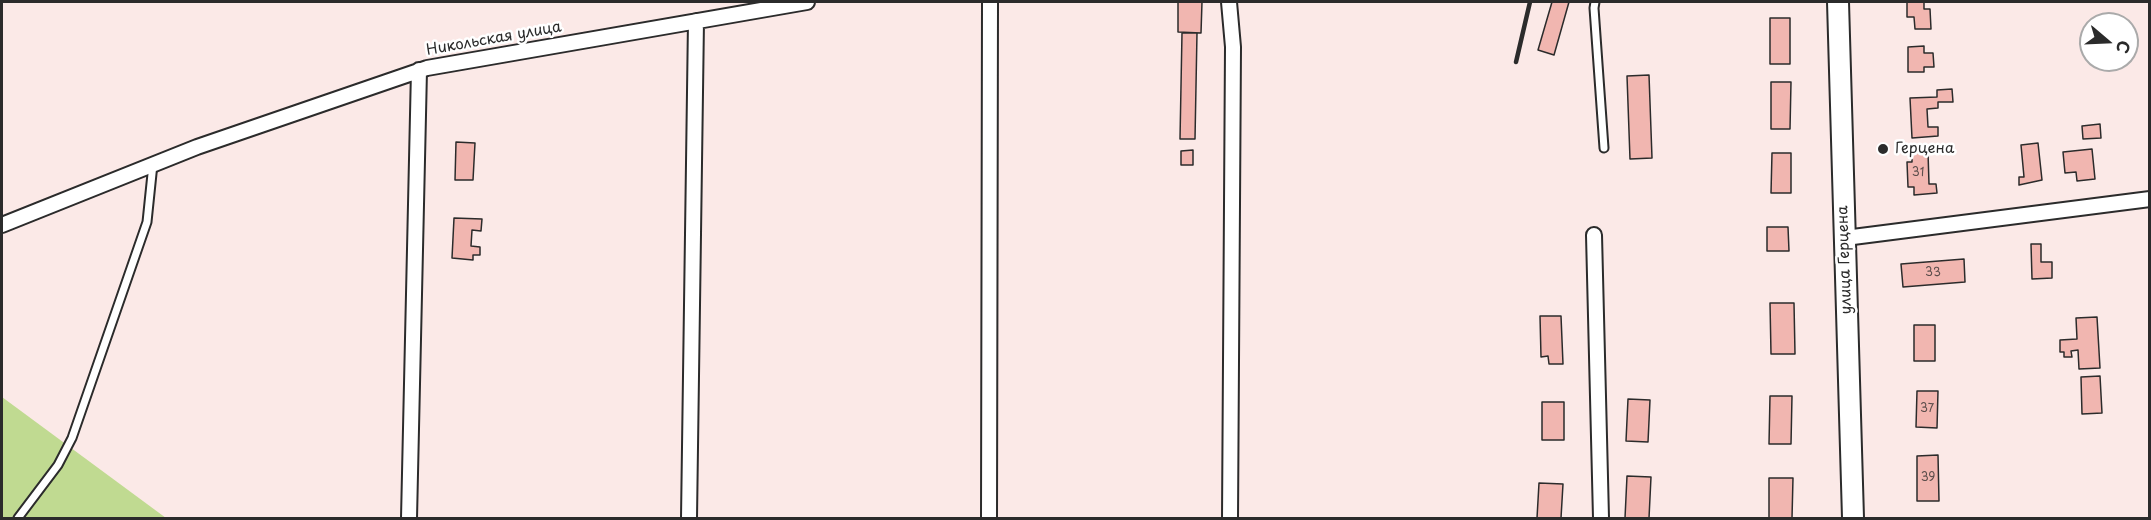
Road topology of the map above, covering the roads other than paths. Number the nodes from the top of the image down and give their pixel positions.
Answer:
1 (807, 2) edge
2 (990, 2) edge
3 (1229, 2) edge
4 (1595, 2) edge
5 (1838, 2) edge
6 (696, 21) junction
7 (419, 70) junction
8 (1604, 148) dead end
9 (153, 164) junction
10 (2150, 199) edge
11 (2, 225) edge
12 (1594, 235) dead end
13 (1845, 238) junction
14 (18, 519) edge
15 (409, 519) edge
16 (689, 519) edge
17 (989, 519) edge
18 (1230, 519) edge
19 (1600, 519) edge
20 (1853, 519) edge

1 - 6 street, Никольская улица
2 - 17 street
3 - 18 street
4 - 8 lane
5 - 13 main road, улица Герцена
6 - 7 street, Никольская улица
6 - 16 street
7 - 9 street, Никольская улица
7 - 15 street
9 - 11 street, Никольская улица
9 - 14 lane
10 - 13 street
12 - 19 street
13 - 20 main road, улица Герцена

